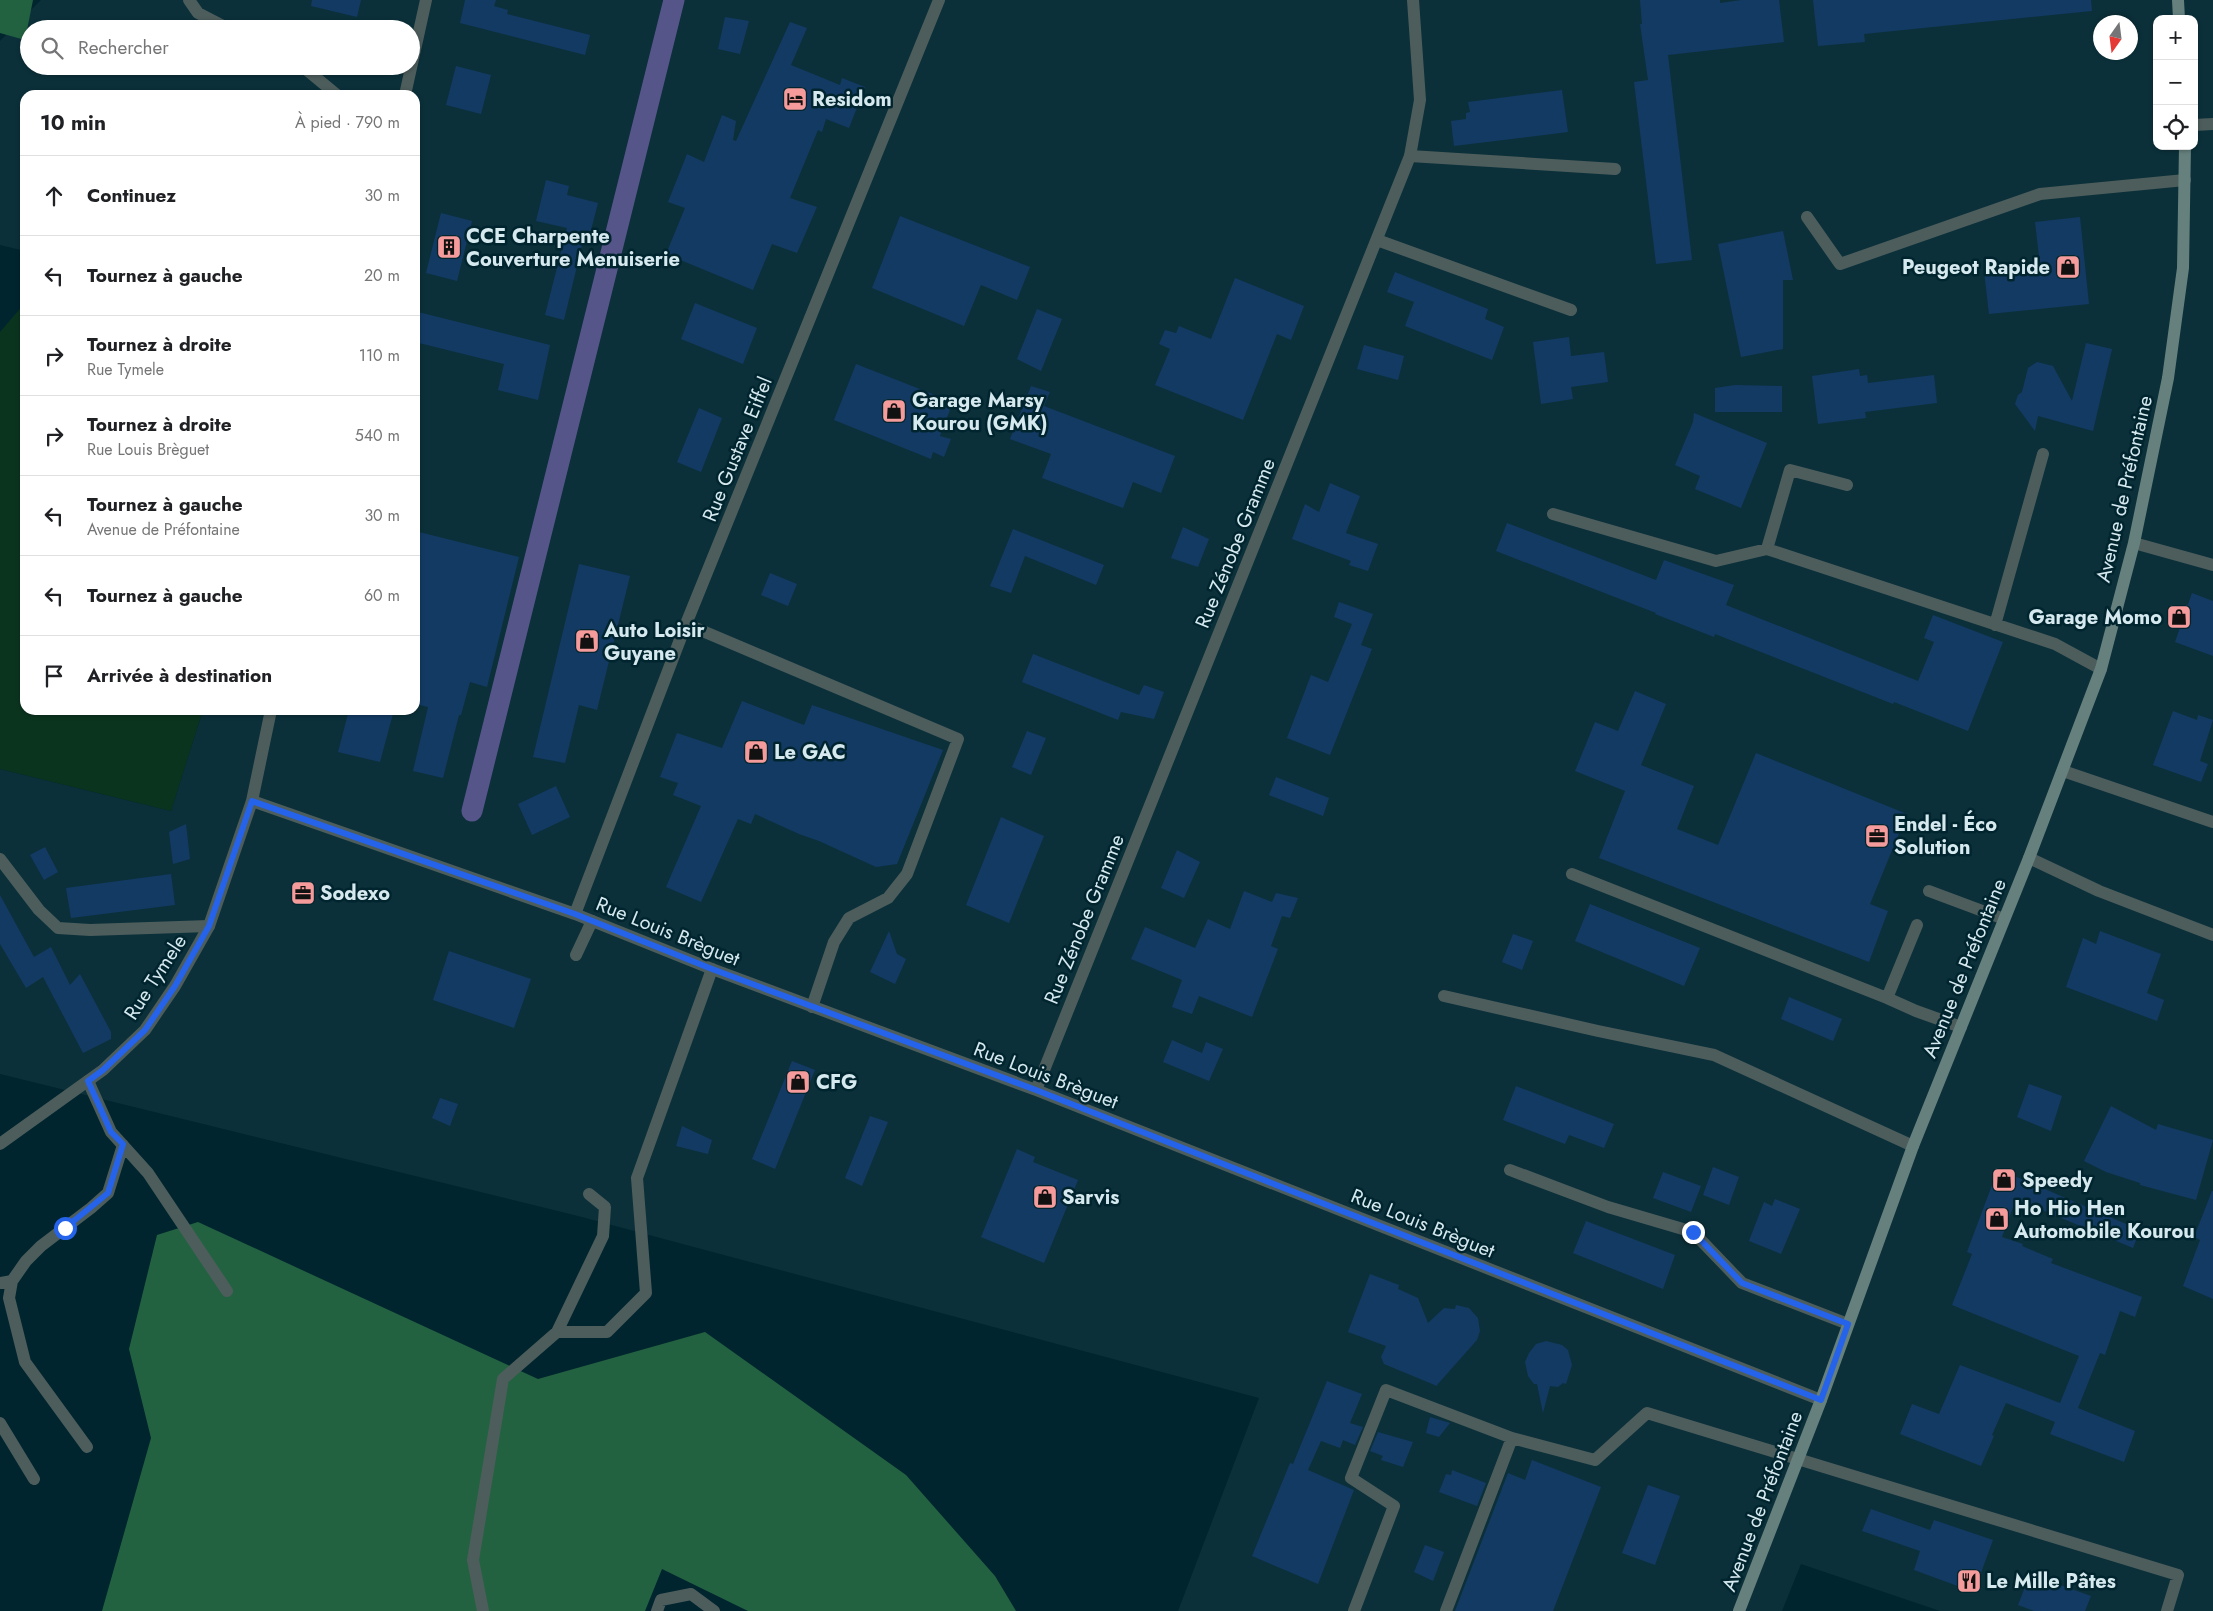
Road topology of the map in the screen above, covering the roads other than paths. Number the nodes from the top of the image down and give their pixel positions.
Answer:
1 (189, 0) edge
2 (426, 0) edge
3 (939, 0) edge
4 (1413, 0) edge
5 (2178, 0) edge
6 (2179, 15) edge
7 (212, 20) edge
8 (420, 27) edge
9 (316, 75) edge
10 (409, 75) edge
11 (332, 90) edge
12 (406, 90) edge
13 (2213, 124) edge
14 (2198, 125) edge
15 (2185, 150) edge
16 (1410, 156) junction
17 (1615, 169) dead end
18 (2185, 180) junction
19 (1807, 217) dead end
20 (1377, 240) junction
21 (1571, 310) dead end
22 (2043, 454) dead end
23 (1847, 485) dead end
24 (1553, 514) dead end
25 (2134, 543) junction
26 (1767, 549) junction
27 (2213, 565) edge
28 (686, 624) junction
29 (1995, 625) junction
30 (2101, 669) junction
31 (270, 715) edge
32 (2063, 771) junction
33 (252, 801) junction
34 (2213, 822) edge
35 (2029, 858) junction
36 (0, 859) edge
37 (1572, 874) dead end
38 (1929, 891) dead end
39 (575, 914) junction
40 (2004, 919) junction
41 (592, 921) junction
42 (1918, 925) dead end
43 (209, 926) junction
44 (2213, 935) edge
45 (576, 955) dead end
46 (712, 969) junction
47 (1444, 996) dead end
48 (1887, 998) junction
49 (812, 1007) junction
50 (1960, 1027) junction
51 (88, 1081) junction
52 (1036, 1090) junction
53 (0, 1144) edge
54 (123, 1144) junction
55 (1913, 1146) junction
56 (1510, 1170) dead end
57 (589, 1194) dead end
58 (6, 1282) edge
59 (227, 1291) dead end
60 (1848, 1324) junction
61 (557, 1332) junction
62 (1821, 1400) junction
63 (0, 1423) edge
64 (1512, 1438) junction
65 (87, 1447) dead end
66 (1798, 1460) junction
67 (34, 1479) dead end
68 (483, 1611) edge
69 (657, 1611) edge
70 (714, 1611) edge
71 (1354, 1611) edge
72 (1446, 1611) edge
73 (1739, 1611) edge
74 (2167, 1611) edge

1 - 7 street
2 - 8 street
3 - 28 street, Rue Gustave Eiffel
4 - 16 street, Rue Zénobe Gramme
5 - 6 main road
9 - 11 street
10 - 12 street
13 - 14 street
15 - 18 main road, Avenue de Préfontaine
16 - 17 street
16 - 20 street, Rue Zénobe Gramme
18 - 19 street
18 - 25 main road, Avenue de Préfontaine
20 - 21 street
20 - 52 street, Rue Zénobe Gramme
22 - 29 street
23 - 26 street
24 - 26 street
25 - 27 street
25 - 30 main road, Avenue de Préfontaine
26 - 29 street
28 - 39 street, Rue Gustave Eiffel
28 - 49 street
29 - 30 street
30 - 32 main road, Avenue de Préfontaine
31 - 33 street, Rue Tymele
32 - 34 street
32 - 35 main road, Avenue de Préfontaine
33 - 39 street, Rue Louis Brèguet
33 - 43 street, Rue Tymele
35 - 40 main road, Avenue de Préfontaine
35 - 44 street
36 - 43 street
37 - 48 street
38 - 40 street
39 - 41 street, Rue Louis Brèguet
40 - 50 main road, Avenue de Préfontaine
41 - 45 street
41 - 46 street, Rue Louis Brèguet
42 - 48 street
43 - 51 street, Rue Tymele
46 - 49 street, Rue Louis Brèguet
46 - 61 street
47 - 55 street
48 - 50 street
49 - 52 street, Rue Louis Brèguet
50 - 55 main road, Avenue de Préfontaine
51 - 53 street, Rue Tymele
51 - 54 street
52 - 62 street, Rue Louis Brèguet
54 - 58 street
54 - 59 street
55 - 60 main road, Avenue de Préfontaine
56 - 60 street
57 - 61 street
58 - 65 street
60 - 62 main road, Avenue de Préfontaine
61 - 68 street
62 - 66 main road, Avenue de Préfontaine
63 - 67 street
64 - 66 street
64 - 71 street
64 - 72 street
66 - 73 main road, Avenue de Préfontaine
66 - 74 street
69 - 70 street

